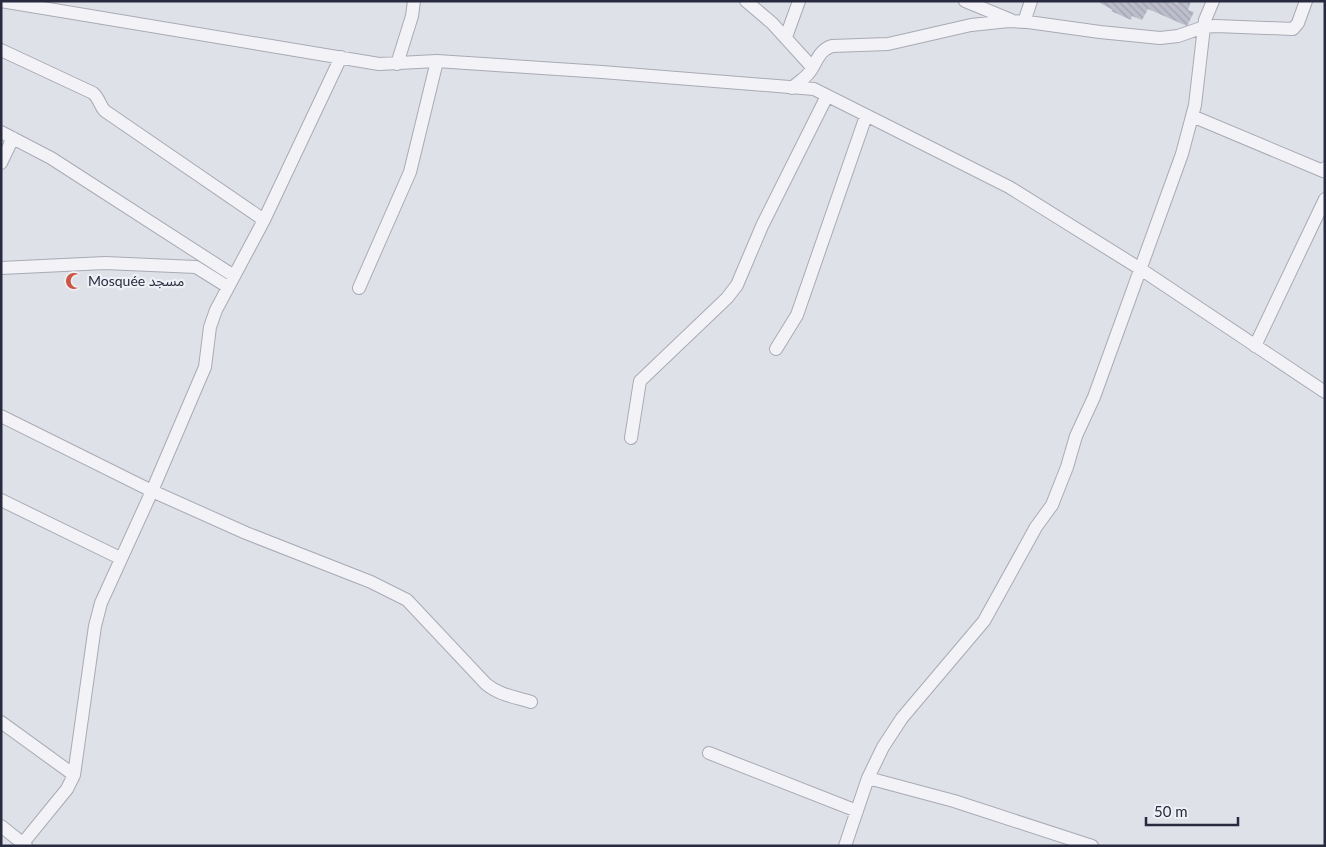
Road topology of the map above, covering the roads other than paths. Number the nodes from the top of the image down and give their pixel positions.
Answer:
1 (414, 1) edge
2 (746, 1) edge
3 (799, 1) edge
4 (965, 1) edge
5 (1031, 1) edge
6 (1213, 1) edge
7 (1306, 1) edge
8 (2, 4) edge
9 (1019, 21) junction
10 (1204, 27) junction
11 (786, 37) junction
12 (1, 50) edge
13 (341, 57) junction
14 (437, 61) junction
15 (397, 64) junction
16 (811, 70) junction
17 (792, 88) junction
18 (814, 90) junction
19 (826, 96) junction
20 (866, 116) junction
21 (1192, 116) junction
22 (7, 135) edge
23 (1, 164) edge
24 (1324, 170) edge
25 (1325, 199) edge
26 (264, 220) junction
27 (1, 268) edge
28 (1139, 268) junction
29 (231, 281) junction
30 (359, 288) dead end
31 (1255, 346) junction
32 (776, 349) dead end
33 (1323, 388) edge
34 (1, 416) edge
35 (631, 438) dead end
36 (152, 491) junction
37 (1, 500) edge
38 (120, 558) junction
39 (531, 702) dead end
40 (1, 722) edge
41 (709, 753) dead end
42 (74, 775) junction
43 (868, 778) junction
44 (857, 811) junction
45 (1, 826) edge
46 (21, 844) edge
47 (846, 846) edge
48 (1092, 846) edge

1 - 15 street
2 - 11 street
3 - 11 street
4 - 9 street
5 - 9 street
6 - 10 street
7 - 10 street
8 - 13 street
9 - 10 street
9 - 16 street
10 - 21 street
11 - 16 street
12 - 26 street
13 - 15 street
13 - 26 street
14 - 15 street
14 - 17 street
14 - 30 street
16 - 17 street
16 - 18 street
17 - 18 street
18 - 19 street
19 - 20 street
19 - 35 street
20 - 28 street
20 - 32 street
21 - 24 street
21 - 28 street
22 - 23 street
22 - 29 street
25 - 31 street
26 - 29 street
27 - 29 street
28 - 31 street
28 - 43 street
29 - 36 street
31 - 33 street
34 - 36 street
36 - 38 street
36 - 39 street
37 - 38 street
38 - 42 street
40 - 42 street
41 - 44 street
42 - 46 street
43 - 44 street
43 - 48 street
44 - 47 street
45 - 46 street

